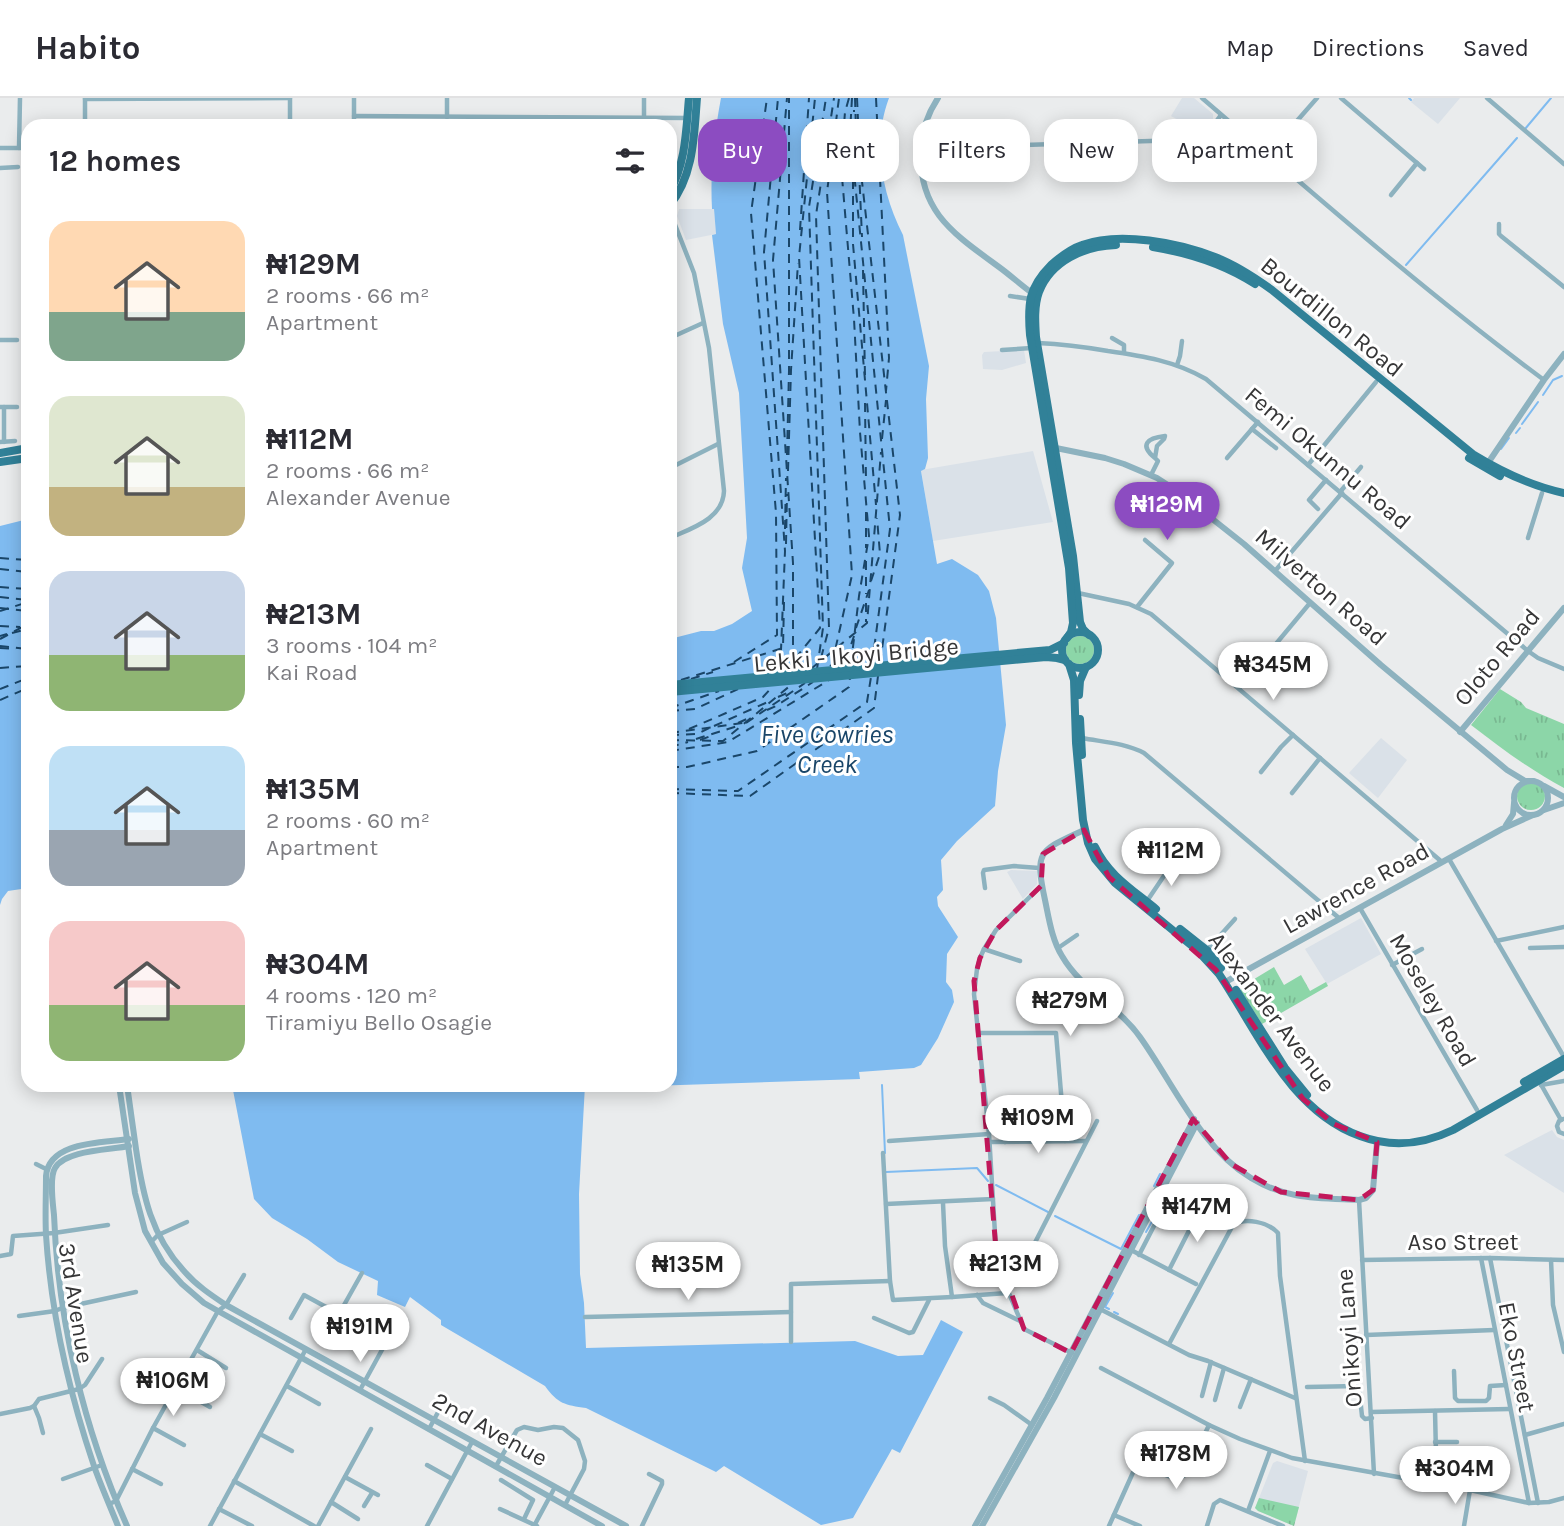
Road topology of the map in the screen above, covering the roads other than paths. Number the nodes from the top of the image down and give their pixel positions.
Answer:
1 (20, 98) edge
2 (290, 98) edge
3 (354, 98) edge
4 (447, 98) edge
5 (643, 98) edge
6 (689, 98) edge
7 (698, 98) edge
8 (938, 98) edge
9 (1202, 98) edge
10 (1317, 98) edge
11 (1341, 98) edge
12 (1487, 98) edge
13 (85, 99) edge
14 (1222, 115) junction
15 (354, 116) joint
16 (447, 117) junction
17 (618, 117) joint
18 (644, 118) junction
19 (692, 118) junction
20 (85, 119) edge
21 (290, 119) edge
22 (928, 119) edge
23 (1218, 119) edge
24 (1227, 119) edge
25 (1299, 119) edge
26 (1152, 142) edge
27 (1030, 145) edge
28 (0, 148) edge
29 (19, 148) joint
30 (1417, 163) junction
31 (1564, 164) edge
32 (18, 167) dead end
33 (0, 168) edge
34 (1424, 169) dead end
35 (677, 178) edge
36 (923, 182) edge
37 (1301, 182) edge
38 (677, 193) edge
39 (1391, 195) dead end
40 (1499, 224) dead end
41 (677, 230) edge
42 (1564, 287) edge
43 (1034, 295) junction
44 (1010, 296) dead end
45 (703, 323) junction
46 (677, 335) edge
47 (1112, 338) dead end
48 (0, 340) edge
49 (17, 340) dead end
50 (1182, 341) dead end
51 (1035, 345) junction
52 (1002, 350) dead end
53 (1124, 354) junction
54 (1564, 354) edge
55 (1561, 364) edge
56 (1177, 365) junction
57 (1544, 380) junction
58 (1376, 382) junction
59 (2, 407) edge
60 (17, 407) dead end
61 (1258, 422) junction
62 (1252, 429) junction
63 (15, 441) dead end
64 (2, 442) edge
65 (718, 444) junction
66 (1056, 448) junction
67 (1276, 448) dead end
68 (21, 450) edge
69 (0, 453) edge
70 (1156, 458) junction
71 (1227, 458) dead end
72 (21, 459) edge
73 (0, 462) edge
74 (1488, 463) junction
75 (677, 464) edge
76 (1308, 465) junction
77 (1361, 467) dead end
78 (1151, 475) junction
79 (1325, 480) junction
80 (1341, 493) junction
81 (1542, 493) junction
82 (1564, 496) edge
83 (1318, 509) dead end
84 (677, 535) edge
85 (1528, 538) dead end
86 (1145, 540) dead end
87 (1275, 571) junction
88 (1077, 593) junction
89 (1310, 603) junction
90 (1137, 607) junction
91 (1564, 608) edge
92 (1088, 635) junction
93 (1065, 641) junction
94 (1528, 651) junction
95 (1045, 654) junction
96 (1067, 662) junction
97 (1086, 667) junction
98 (1564, 669) edge
99 (677, 684) edge
100 (1239, 688) junction
101 (677, 691) edge
102 (1460, 732) junction
103 (1293, 735) junction
104 (1082, 738) junction
105 (1320, 758) junction
106 (1507, 770) junction
107 (1261, 772) dead end
108 (1532, 781) junction
109 (1543, 785) junction
110 (1514, 792) junction
111 (1292, 793) dead end
112 (1564, 797) edge
113 (1514, 803) junction
114 (1564, 803) edge
115 (1544, 810) junction
116 (1533, 814) junction
117 (1502, 829) junction
118 (1084, 830) junction
119 (1174, 861) dead end
120 (1446, 861) junction
121 (1039, 868) junction
122 (1041, 886) junction
123 (985, 888) dead end
124 (1147, 902) junction
125 (1360, 907) junction
126 (1339, 918) junction
127 (1235, 919) dead end
128 (1564, 927) edge
129 (1077, 935) dead end
130 (1496, 941) junction
131 (1564, 947) edge
132 (984, 948) junction
133 (1058, 948) junction
134 (1530, 948) dead end
135 (1422, 949) dead end
136 (1206, 950) junction
137 (1020, 961) dead end
138 (1392, 965) junction
139 (1229, 980) junction
140 (979, 1033) junction
141 (1564, 1058) edge
142 (1564, 1066) edge
143 (1564, 1081) edge
144 (1540, 1083) junction
145 (120, 1092) edge
146 (127, 1092) edge
147 (1477, 1110) junction
148 (1563, 1120) edge
149 (1097, 1121) dead end
150 (1195, 1121) junction
151 (1044, 1122) dead end
152 (989, 1134) junction
153 (1564, 1134) edge
154 (1378, 1140) junction
155 (889, 1141) dead end
156 (1086, 1141) junction
157 (131, 1142) junction
158 (1005, 1142) junction
159 (1065, 1142) junction
160 (990, 1143) junction
161 (883, 1153) dead end
162 (36, 1164) dead end
163 (50, 1167) junction
164 (993, 1199) junction
165 (1359, 1200) junction
166 (943, 1203) junction
167 (886, 1204) junction
168 (187, 1223) dead end
169 (108, 1225) dead end
170 (54, 1233) junction
171 (46, 1234) junction
172 (158, 1236) junction
173 (151, 1242) junction
174 (1131, 1250) junction
175 (1139, 1255) junction
176 (0, 1256) edge
177 (1481, 1258) junction
178 (1490, 1258) junction
179 (1362, 1260) junction
180 (1551, 1260) junction
181 (1564, 1260) edge
182 (1169, 1270) junction
183 (362, 1273) dead end
184 (244, 1275) dead end
185 (890, 1282) junction
186 (1196, 1283) dead end
187 (136, 1292) dead end
188 (1007, 1293) junction
189 (977, 1295) junction
190 (952, 1297) junction
191 (929, 1299) junction
192 (226, 1305) junction
193 (62, 1308) junction
194 (1100, 1309) junction
195 (55, 1311) junction
196 (218, 1311) junction
197 (791, 1312) junction
198 (19, 1316) dead end
199 (585, 1317) dead end
200 (291, 1318) dead end
201 (874, 1318) dead end
202 (1021, 1322) junction
203 (1494, 1330) junction
204 (1366, 1335) junction
205 (792, 1342) dead end
206 (1169, 1344) junction
207 (383, 1348) dead end
208 (306, 1349) junction
209 (1564, 1349) edge
210 (197, 1350) junction
211 (1073, 1354) junction
212 (102, 1359) dead end
213 (302, 1359) junction
214 (1211, 1362) junction
215 (226, 1368) dead end
216 (1101, 1368) dead end
217 (1224, 1368) junction
218 (1454, 1371) dead end
219 (1251, 1379) junction
220 (364, 1380) junction
221 (1506, 1385) junction
222 (287, 1386) junction
223 (175, 1387) junction
224 (1307, 1387) dead end
225 (75, 1390) junction
226 (360, 1391) junction
227 (1202, 1396) dead end
228 (990, 1398) dead end
229 (1296, 1398) junction
230 (1214, 1400) dead end
231 (444, 1401) dead end
232 (320, 1404) dead end
233 (33, 1406) junction
234 (210, 1407) dead end
235 (1240, 1407) dead end
236 (1509, 1409) junction
237 (1434, 1411) junction
238 (0, 1413) edge
239 (1372, 1415) junction
240 (433, 1419) junction
241 (1564, 1424) edge
242 (1032, 1425) junction
243 (1209, 1425) junction
244 (153, 1428) junction
245 (371, 1429) dead end
246 (429, 1429) junction
247 (43, 1433) dead end
248 (260, 1434) junction
249 (1525, 1435) junction
250 (472, 1442) junction
251 (1436, 1442) junction
252 (1457, 1442) dead end
253 (184, 1445) dead end
254 (292, 1451) dead end
255 (1270, 1451) junction
256 (468, 1452) junction
257 (500, 1457) junction
258 (1305, 1461) junction
259 (427, 1465) dead end
260 (98, 1466) junction
261 (496, 1467) junction
262 (132, 1469) junction
263 (649, 1474) dead end
264 (1374, 1474) junction
265 (1469, 1476) dead end
266 (345, 1477) junction
267 (63, 1479) dead end
268 (452, 1479) junction
269 (501, 1480) dead end
270 (234, 1481) junction
271 (161, 1484) dead end
272 (555, 1487) junction
273 (1470, 1490) junction
274 (569, 1495) junction
275 (550, 1497) junction
276 (1564, 1498) edge
277 (331, 1502) junction
278 (113, 1503) junction
279 (1529, 1503) junction
280 (1538, 1503) junction
281 (365, 1506) dead end
282 (565, 1506) junction
283 (500, 1509) dead end
284 (219, 1510) junction
285 (1248, 1511) junction
286 (1114, 1515) junction
287 (358, 1519) dead end
288 (524, 1519) junction
289 (118, 1526) edge
290 (127, 1526) edge
291 (210, 1526) edge
292 (252, 1526) edge
293 (316, 1526) edge
294 (427, 1526) edge
295 (535, 1526) edge
296 (602, 1526) edge
297 (626, 1526) edge
298 (642, 1526) edge
299 (975, 1526) edge
300 (982, 1526) edge
301 (1109, 1526) edge
302 (1140, 1526) edge
303 (1207, 1526) edge
304 (1283, 1526) edge
305 (1465, 1526) edge

1 - 29 street
2 - 13 street
2 - 21 street
3 - 15 street
4 - 16 street
5 - 18 street
6 - 19 main road
7 - 19 main road
8 - 22 street
9 - 14 street
10 - 25 street
11 - 30 street
12 - 31 street
13 - 20 street
14 - 23 street
14 - 24 street
15 - 16 street
16 - 17 street
17 - 18 street
18 - 19 street
19 - 35 main road
19 - 38 main road
26 - 27 street
28 - 29 street
30 - 34 street
30 - 39 street
32 - 33 street
36 - 43 street
37 - 57 street
40 - 42 street
41 - 45 street
43 - 44 street
43 - 51 main road
43 - 58 main road, Bourdillon Road
43 - 74 main road, Bourdillon Road
45 - 46 street
45 - 65 street
47 - 53 street
48 - 49 street
50 - 56 street
51 - 52 street, Femi Okunnu Road
51 - 53 street, Femi Okunnu Road
51 - 66 main road
51 - 93 main road
53 - 56 street, Femi Okunnu Road
54 - 55 street
55 - 57 street
56 - 61 street, Femi Okunnu Road
57 - 74 street
58 - 76 street
58 - 81 main road, Bourdillon Road
59 - 60 street
59 - 64 street
61 - 62 street
61 - 76 street, Femi Okunnu Road
62 - 67 street
62 - 71 street
63 - 64 street
65 - 75 street
65 - 84 street
66 - 78 street, Milverton Road
66 - 88 main road
68 - 69 main road
70 - 70 street
70 - 78 street
72 - 73 main road
74 - 82 main road, Bourdillon Road
76 - 79 street, Femi Okunnu Road
77 - 80 street
78 - 87 street, Milverton Road
79 - 80 street, Femi Okunnu Road
79 - 83 street
80 - 87 street
80 - 94 street, Femi Okunnu Road
81 - 82 main road, Bourdillon Road
81 - 85 street
86 - 90 street
87 - 89 street, Milverton Road
88 - 90 street
88 - 92 main road
89 - 100 street
89 - 102 street, Milverton Road
90 - 100 street
91 - 94 street, Oloto Road
92 - 93 main road
92 - 97 main road
93 - 95 main road
93 - 96 main road
94 - 98 street, Femi Okunnu Road
94 - 102 street, Oloto Road
95 - 96 main road
95 - 99 main road, Lekki - Ikoyi Bridge
95 - 101 main road, Lekki - Ikoyi Bridge
96 - 97 main road
96 - 118 main road, Alexander Avenue
97 - 104 main road, Alexander Avenue
100 - 103 street
102 - 106 street, Milverton Road
103 - 105 street
103 - 107 street
104 - 124 main road, Alexander Avenue
104 - 126 street
105 - 111 street
105 - 120 street
106 - 108 street, Milverton Road
106 - 110 street
108 - 109 street
108 - 110 street
109 - 112 street
109 - 115 street
110 - 113 street
113 - 116 street
113 - 117 street
114 - 115 street
115 - 116 street
116 - 117 street, Lawrence Road
117 - 120 street, Lawrence Road
118 - 121 street
118 - 154 main road, Alexander Avenue
119 - 124 street
120 - 125 street, Lawrence Road
120 - 130 street
121 - 122 street
121 - 123 street
122 - 132 street
122 - 133 street
124 - 136 main road, Alexander Avenue
125 - 126 street, Lawrence Road
125 - 138 street, Moseley Road
126 - 139 street, Lawrence Road
127 - 136 street
128 - 130 street
129 - 133 street
130 - 141 street
131 - 134 street
132 - 137 street
132 - 140 street
133 - 150 street
135 - 138 street
136 - 139 main road, Alexander Avenue
138 - 147 street, Moseley Road
139 - 154 main road, Alexander Avenue
140 - 152 street
140 - 159 street
141 - 147 main road
142 - 144 main road
143 - 144 street
144 - 148 street
144 - 154 main road
145 - 157 street, 2nd Avenue
146 - 157 street, 2nd Avenue
147 - 154 main road
148 - 153 street
149 - 156 street
150 - 165 street
150 - 174 street
150 - 211 street
151 - 158 street
152 - 155 street
152 - 160 street
154 - 165 street
156 - 159 street
156 - 188 street
157 - 163 street
157 - 172 street, 2nd Avenue
157 - 173 street, 2nd Avenue
158 - 159 street
158 - 160 street
160 - 164 street
161 - 167 street
162 - 163 street
163 - 170 street, 3rd Avenue
163 - 171 street, 3rd Avenue
164 - 166 street
164 - 188 street
165 - 179 street, Onikoyi Lane
166 - 167 street
166 - 190 street
167 - 185 street
168 - 172 street
169 - 170 street
170 - 171 street
170 - 193 street, 3rd Avenue
171 - 176 street
171 - 195 street, 3rd Avenue
172 - 173 street
172 - 192 street, 2nd Avenue
173 - 196 street, 2nd Avenue
174 - 175 street
174 - 194 street
175 - 182 street
175 - 182 street
177 - 178 street, Aso Street
177 - 179 street, Aso Street
177 - 203 street, Eko Street
178 - 180 street, Aso Street
178 - 249 street, Eko Street
179 - 204 street, Onikoyi Lane
180 - 181 street, Aso Street
180 - 209 street
182 - 186 street
183 - 200 street
184 - 192 street
185 - 191 street
185 - 197 street
187 - 193 street
188 - 189 street
188 - 202 street
189 - 190 street
189 - 202 street
190 - 191 street
191 - 201 street
192 - 196 street
192 - 208 street, 2nd Avenue
193 - 195 street
193 - 225 street, 3rd Avenue
194 - 206 street
194 - 211 street
195 - 198 street
195 - 225 street, 3rd Avenue
196 - 210 street
196 - 213 street, 2nd Avenue
197 - 199 street
197 - 205 street
202 - 211 street
203 - 204 street
203 - 221 street, Eko Street
204 - 239 street, Onikoyi Lane
206 - 214 street
206 - 229 street
207 - 220 street
208 - 213 street
208 - 220 street, 2nd Avenue
210 - 215 street
210 - 223 street
211 - 242 street
211 - 300 street
212 - 225 street
213 - 222 street
213 - 226 street, 2nd Avenue
214 - 217 street
214 - 227 street
216 - 243 street
217 - 219 street
217 - 230 street
218 - 221 street
219 - 229 street
219 - 235 street
220 - 226 street
220 - 240 street, 2nd Avenue
221 - 236 street, Eko Street
222 - 232 street
222 - 248 street
223 - 234 street
223 - 244 street
224 - 239 street
225 - 233 street
225 - 260 street, 3rd Avenue
226 - 246 street, 2nd Avenue
228 - 242 street
229 - 258 street
231 - 240 street
233 - 238 street
233 - 247 street
236 - 237 street
236 - 279 street, Eko Street
237 - 239 street
237 - 251 street
239 - 264 street, Onikoyi Lane
240 - 246 street
240 - 250 street, 2nd Avenue
241 - 249 street
242 - 299 street
243 - 255 street
243 - 286 street
244 - 253 street
244 - 262 street
245 - 266 street
246 - 256 street, 2nd Avenue
248 - 254 street
248 - 270 street
249 - 280 street, Eko Street
250 - 256 street
250 - 257 street, 2nd Avenue
251 - 252 street
251 - 265 street
255 - 258 street
255 - 285 street
256 - 261 street, 2nd Avenue
256 - 268 street
257 - 261 street
257 - 272 street, 2nd Avenue
257 - 274 street
258 - 264 street
259 - 268 street
260 - 267 street
260 - 278 street, 3rd Avenue
261 - 275 street, 2nd Avenue
262 - 271 street
262 - 278 street
263 - 298 street
264 - 273 street
266 - 277 street
266 - 281 street
268 - 294 street
269 - 288 street
270 - 284 street
270 - 293 street
272 - 274 street, 2nd Avenue
272 - 275 street
273 - 279 street
273 - 305 street
274 - 282 street
274 - 297 street, 2nd Avenue
275 - 282 street, 2nd Avenue
275 - 295 street
276 - 280 street
277 - 287 street
277 - 293 street
278 - 289 street, 3rd Avenue
278 - 290 street, 3rd Avenue
279 - 280 street
282 - 296 street, 2nd Avenue
283 - 288 street
284 - 291 street
284 - 292 street
285 - 303 street
285 - 304 street
286 - 301 street
286 - 302 street
288 - 295 street

